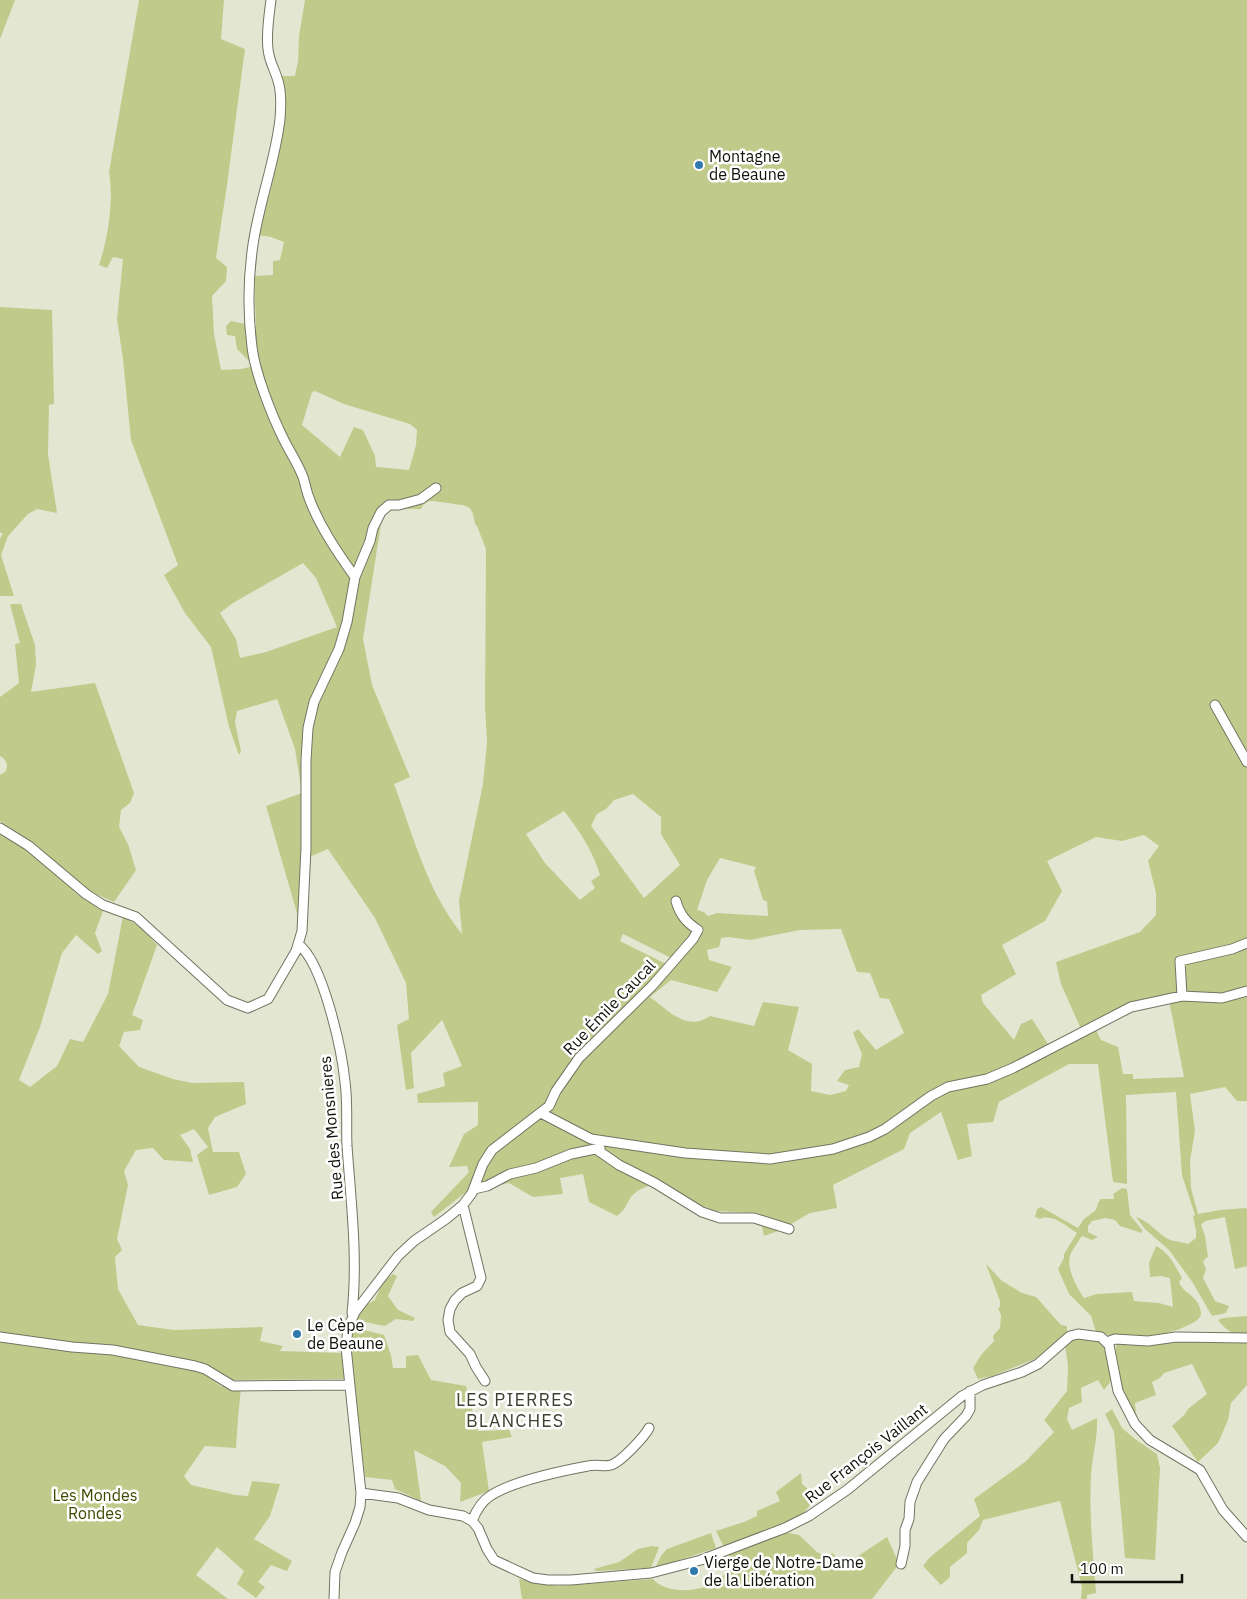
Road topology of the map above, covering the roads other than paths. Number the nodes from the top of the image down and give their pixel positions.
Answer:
1 (271, 0) edge
2 (436, 488) dead end
3 (355, 577) junction
4 (1215, 705) dead end
5 (1247, 762) edge
6 (0, 828) edge
7 (676, 901) dead end
8 (1247, 943) edge
9 (298, 944) junction
10 (1247, 991) edge
11 (1182, 996) junction
12 (541, 1113) junction
13 (617, 1143) junction
14 (596, 1150) junction
15 (474, 1189) junction
16 (463, 1205) junction
17 (789, 1228) dead end
18 (352, 1319) junction
19 (0, 1337) edge
20 (1247, 1338) edge
21 (1107, 1342) junction
22 (485, 1381) dead end
23 (349, 1385) junction
24 (970, 1391) junction
25 (650, 1428) dead end
26 (361, 1493) junction
27 (472, 1521) junction
28 (1247, 1537) edge
29 (902, 1564) dead end
30 (334, 1599) edge

1 - 3 street
2 - 3 street
3 - 9 street
4 - 5 street
6 - 9 street
7 - 12 street, Rue Émile Caucal
8 - 11 street
9 - 18 street, Rue des Monsnieres
10 - 11 street
11 - 13 street
12 - 13 street
12 - 15 street, Rue Émile Caucal
13 - 14 street
14 - 15 street
14 - 17 street
15 - 16 street, Rue Émile Caucal
16 - 18 street, Rue Émile Caucal
16 - 22 street
18 - 23 street
19 - 23 street
20 - 21 street
21 - 24 street, Rue François Vaillant
21 - 28 street
23 - 26 street
24 - 27 street, Rue François Vaillant
24 - 29 street
25 - 27 street
26 - 27 street
26 - 30 street

